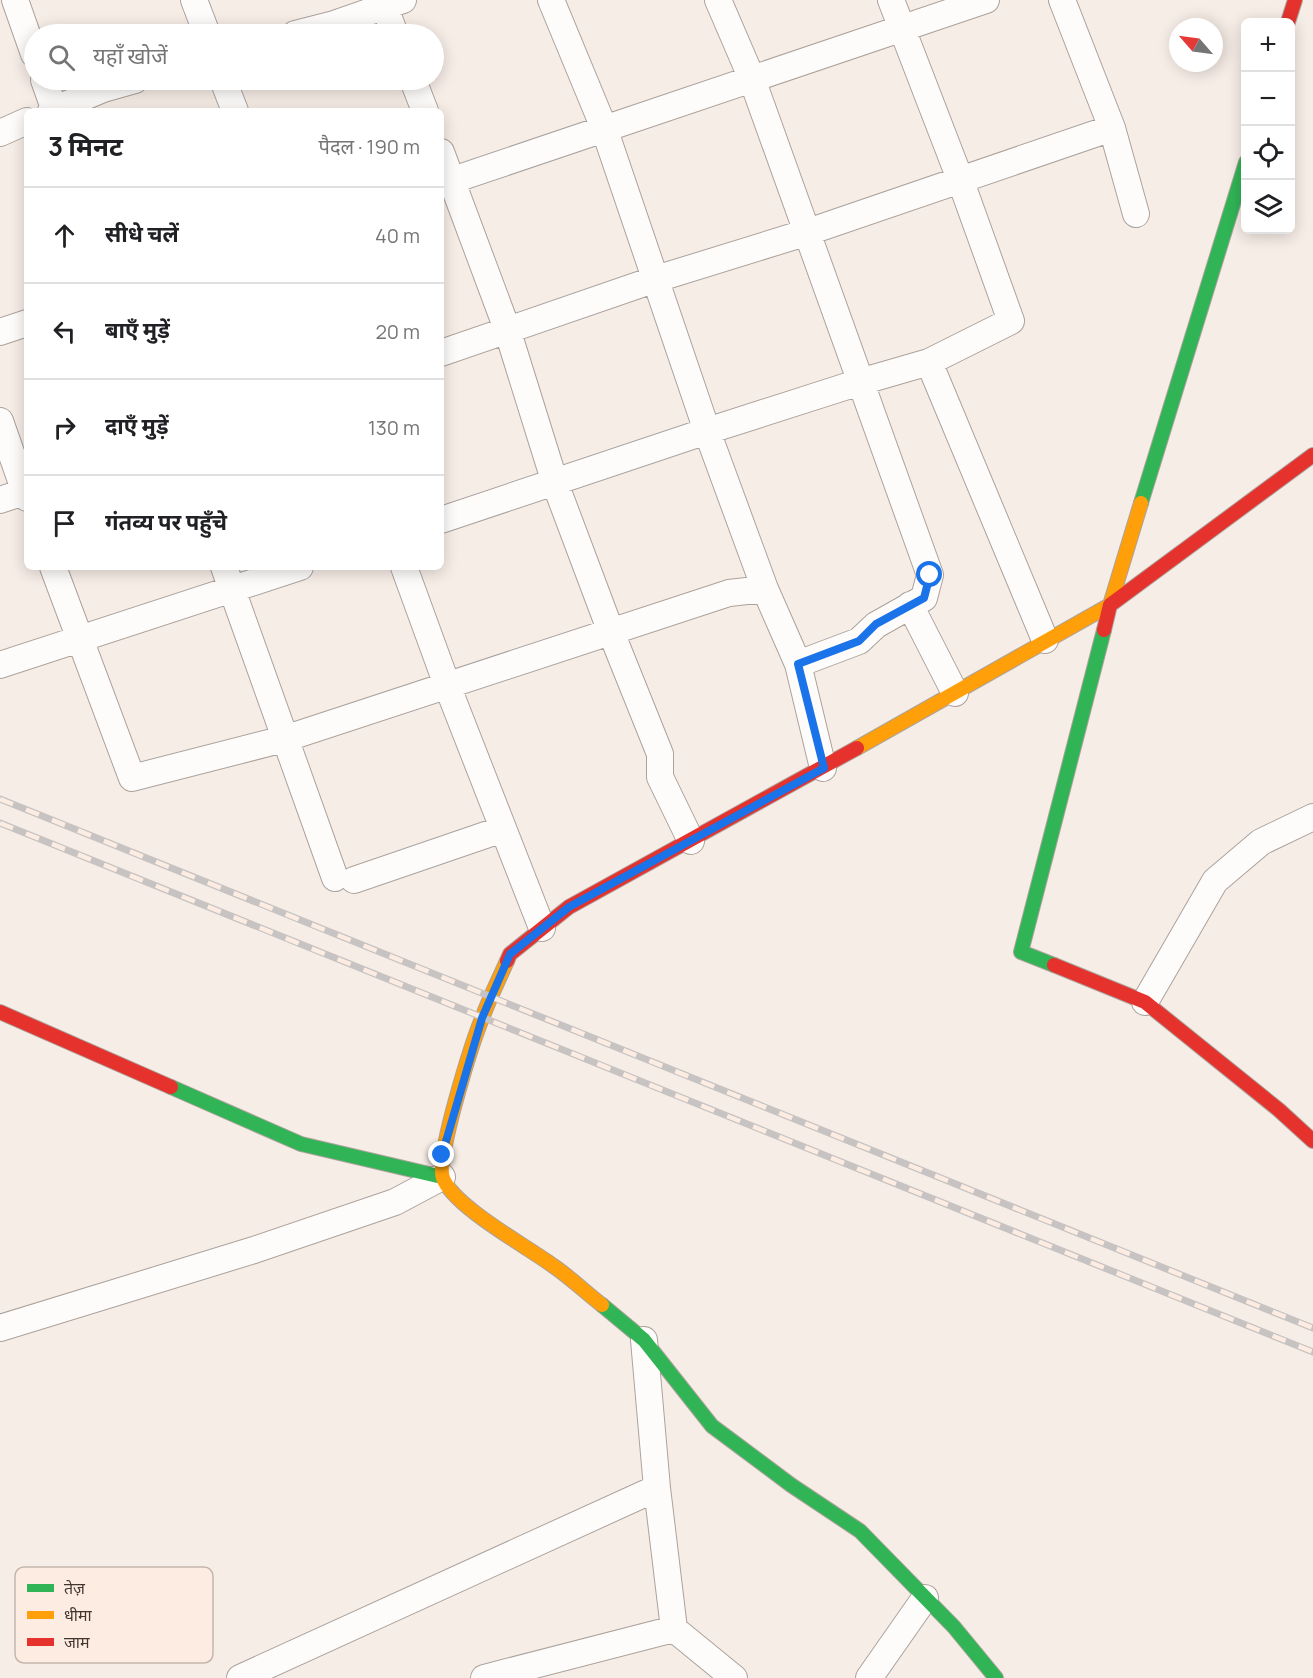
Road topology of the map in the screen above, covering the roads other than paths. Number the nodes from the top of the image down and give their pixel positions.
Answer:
1 (15, 0) edge
2 (195, 0) edge
3 (551, 0) edge
4 (718, 0) edge
5 (891, 0) edge
6 (986, 0) edge
7 (1062, 0) edge
8 (1295, 0) edge
9 (390, 2) edge
10 (1289, 18) edge
11 (203, 24) edge
12 (325, 24) edge
13 (393, 24) edge
14 (24, 26) edge
15 (903, 29) junction
16 (752, 79) junction
17 (47, 90) edge
18 (101, 90) edge
19 (228, 90) edge
20 (417, 90) edge
21 (53, 108) edge
22 (61, 108) edge
23 (234, 108) edge
24 (424, 108) edge
25 (24, 123) edge
26 (604, 128) junction
27 (1112, 128) junction
28 (0, 133) edge
29 (1241, 175) edge
30 (960, 179) junction
31 (446, 182) edge
32 (1136, 214) dead end
33 (808, 231) junction
34 (656, 279) junction
35 (24, 324) edge
36 (507, 330) junction
37 (0, 332) edge
38 (444, 352) edge
39 (929, 362) junction
40 (860, 382) junction
41 (0, 421) edge
42 (707, 430) junction
43 (1313, 455) edge
44 (555, 483) junction
45 (24, 488) edge
46 (24, 494) edge
47 (0, 500) edge
48 (444, 519) edge
49 (54, 570) edge
50 (280, 570) edge
51 (405, 570) edge
52 (228, 578) edge
53 (765, 589) junction
54 (910, 605) junction
55 (1110, 605) junction
56 (611, 632) junction
57 (79, 638) junction
58 (1045, 640) junction
59 (798, 664) junction
60 (0, 665) edge
61 (447, 685) junction
62 (956, 693) junction
63 (284, 740) junction
64 (824, 768) junction
65 (1313, 817) edge
66 (503, 829) junction
67 (691, 841) junction
68 (542, 928) junction
69 (1145, 1002) junction
70 (0, 1012) edge
71 (1313, 1141) edge
72 (442, 1177) junction
73 (0, 1328) edge
74 (644, 1340) junction
75 (657, 1488) junction
76 (925, 1598) junction
77 (674, 1629) junction
78 (240, 1678) edge
79 (484, 1678) edge
80 (734, 1678) edge
81 (869, 1678) edge
82 (996, 1678) edge

1 - 14 street
2 - 11 street
3 - 26 street
4 - 16 street
5 - 15 street
6 - 15 street
7 - 27 street
8 - 10 main road
9 - 12 street
9 - 13 street
15 - 16 street
15 - 30 street
16 - 26 street
16 - 33 street
17 - 21 street
18 - 22 street
19 - 23 street
20 - 24 street
25 - 28 street
26 - 31 street
26 - 34 street
27 - 30 street
27 - 32 street
29 - 55 main road
30 - 33 street
30 - 39 street
31 - 36 street
33 - 34 street
33 - 40 street
34 - 36 street
34 - 42 street
35 - 37 street
36 - 38 street
36 - 44 street
39 - 40 street
39 - 58 street
40 - 42 street
40 - 54 street
41 - 45 street
42 - 44 street
42 - 53 street
43 - 55 main road
44 - 48 street
44 - 56 street
46 - 47 street
49 - 57 street
50 - 52 street
51 - 61 street
52 - 57 street
52 - 63 street
53 - 56 street
53 - 59 street
54 - 59 street
54 - 62 street
55 - 58 main road
55 - 69 main road
56 - 61 street
56 - 67 street
57 - 60 street
57 - 63 street
58 - 62 main road
59 - 64 street
61 - 63 street
61 - 66 street
62 - 64 main road
63 - 66 street
64 - 67 main road
65 - 69 street
66 - 68 street
67 - 68 main road
68 - 72 main road
69 - 71 main road
70 - 72 main road
72 - 73 street
72 - 74 main road
74 - 75 street
74 - 76 main road
75 - 77 street
75 - 78 street
76 - 81 street
76 - 82 main road
77 - 79 street
77 - 80 street

